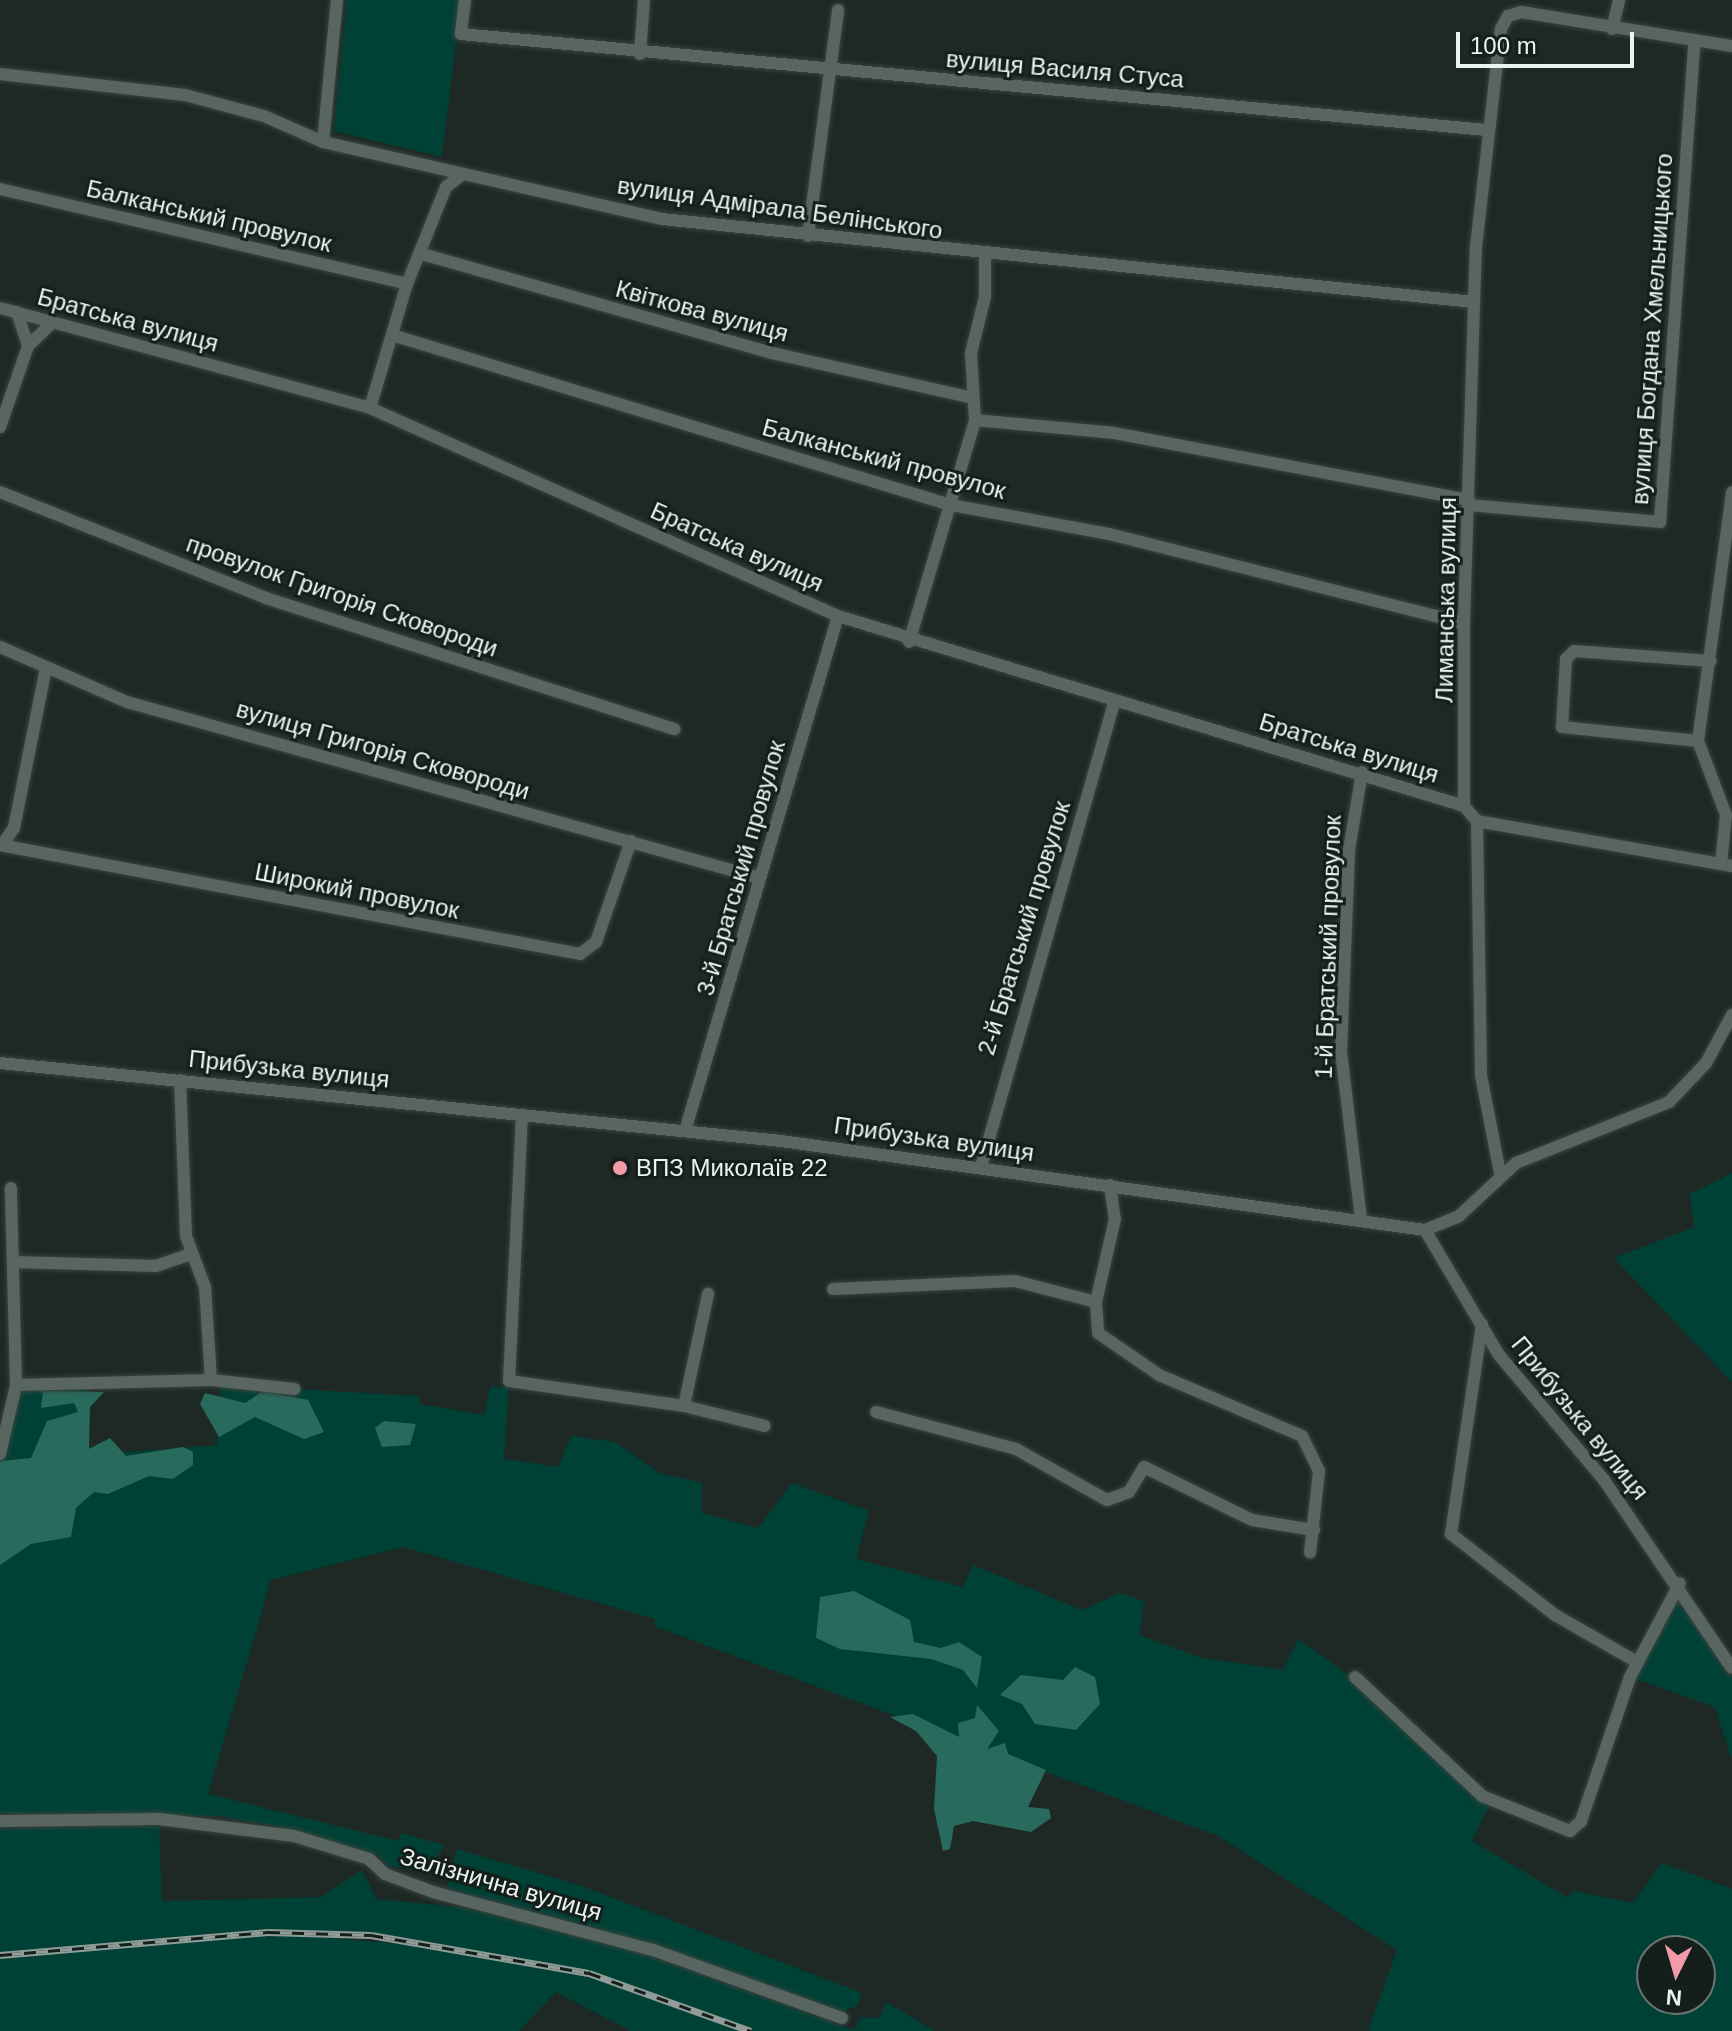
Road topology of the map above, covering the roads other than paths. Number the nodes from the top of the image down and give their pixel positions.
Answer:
1 (337, 0) edge
2 (465, 0) edge
3 (644, 0) edge
4 (1619, 0) edge
5 (838, 10) dead end
6 (1612, 29) junction
7 (1694, 43) junction
8 (1732, 46) edge
9 (640, 54) junction
10 (828, 72) junction
11 (0, 74) edge
12 (1486, 130) junction
13 (323, 142) junction
14 (460, 176) junction
15 (0, 189) edge
16 (808, 236) junction
17 (422, 254) junction
18 (985, 256) junction
19 (407, 284) junction
20 (1473, 302) junction
21 (0, 308) edge
22 (17, 312) junction
23 (52, 323) junction
24 (392, 335) junction
25 (28, 346) junction
26 (973, 398) junction
27 (370, 408) junction
28 (975, 420) junction
29 (0, 427) edge
30 (0, 492) edge
31 (1732, 492) edge
32 (1469, 503) junction
33 (951, 505) junction
34 (838, 616) junction
35 (1464, 623) junction
36 (909, 642) junction
37 (0, 647) edge
38 (1711, 661) junction
39 (46, 668) junction
40 (1114, 703) junction
41 (674, 729) dead end
42 (1698, 741) junction
43 (1362, 772) junction
44 (1464, 806) junction
45 (1477, 821) junction
46 (631, 841) junction
47 (1, 845) edge
48 (1726, 865) edge
49 (760, 878) junction
50 (1732, 1015) edge
51 (0, 1063) edge
52 (180, 1080) junction
53 (522, 1115) junction
54 (685, 1131) junction
55 (981, 1167) junction
56 (1500, 1173) junction
57 (1110, 1185) junction
58 (11, 1188) dead end
59 (1361, 1219) junction
60 (1425, 1230) junction
61 (190, 1254) junction
62 (13, 1262) junction
63 (833, 1289) dead end
64 (708, 1294) dead end
65 (1096, 1302) junction
66 (1482, 1324) junction
67 (211, 1380) junction
68 (16, 1385) junction
69 (295, 1389) dead end
70 (684, 1406) junction
71 (876, 1412) dead end
72 (765, 1426) dead end
73 (0, 1454) edge
74 (1314, 1530) junction
75 (1310, 1553) dead end
76 (1680, 1583) junction
77 (1637, 1662) junction
78 (1732, 1668) edge
79 (1355, 1677) dead end
80 (0, 1821) edge
81 (842, 2018) dead end

1 - 13 street
2 - 9 street, вулиця Василя Стуса
3 - 9 street
4 - 6 street
5 - 10 street
6 - 7 street
6 - 12 street, Лиманська вулиця
7 - 8 street
7 - 32 street, вулиця Богдана Хмельницького
9 - 10 street, вулиця Василя Стуса
10 - 12 street, вулиця Василя Стуса
10 - 16 street
11 - 13 street, вулиця Адмірала Белінського
12 - 20 street, Лиманська вулиця
13 - 14 street, вулиця Адмірала Белінського
14 - 16 street, вулиця Адмірала Белінського
14 - 17 street
15 - 19 street, Балканський провулок
16 - 18 street, вулиця Адмірала Белінського
17 - 19 street
17 - 26 street, Квіткова вулиця
18 - 20 street, вулиця Адмірала Белінського
18 - 26 street
19 - 24 street
20 - 32 street, Лиманська вулиця
21 - 22 street, Братська вулиця
22 - 23 street, Братська вулиця
22 - 25 street
23 - 25 street
23 - 27 street, Братська вулиця
24 - 27 street
24 - 33 street, Балканський провулок
25 - 29 street
26 - 28 street
27 - 34 street, Братська вулиця
28 - 32 street
28 - 33 street
30 - 41 street, провулок Григорія Сковороди
31 - 38 street
32 - 35 street, Лиманська вулиця
33 - 35 street, Балканський провулок
33 - 36 street
34 - 36 street, Братська вулиця
34 - 49 street, 3-й Братський провулок
35 - 44 street, Лиманська вулиця
36 - 40 street, Братська вулиця
37 - 39 street, вулиця Григорія Сковороди
38 - 42 street
38 - 42 street
39 - 46 street, вулиця Григорія Сковороди
39 - 47 street
40 - 43 street, Братська вулиця
40 - 55 street, 2-й Братський провулок
42 - 48 street
43 - 44 street, Братська вулиця
43 - 59 street, 1-й Братський провулок
44 - 45 street
45 - 48 street
45 - 56 street
46 - 47 street, Широкий провулок
46 - 49 street, вулиця Григорія Сковороди
49 - 54 street, 3-й Братський провулок
50 - 56 street
51 - 52 street, Прибузька вулиця
52 - 53 street, Прибузька вулиця
52 - 61 street
53 - 54 street, Прибузька вулиця
53 - 70 street
54 - 55 street, Прибузька вулиця
55 - 57 street, Прибузька вулиця
56 - 60 street
57 - 59 street, Прибузька вулиця
57 - 65 street
58 - 62 street
59 - 60 street, Прибузька вулиця
60 - 66 street, Прибузька вулиця
61 - 62 street
61 - 67 street
62 - 68 street
63 - 65 street
64 - 70 street
65 - 74 street
66 - 76 street, Прибузька вулиця
66 - 77 street
67 - 68 street
67 - 69 street
68 - 73 street
70 - 72 street
71 - 74 street
74 - 75 street
76 - 77 street
76 - 78 street, Прибузька вулиця
77 - 79 street
80 - 81 street, Залізнична вулиця

